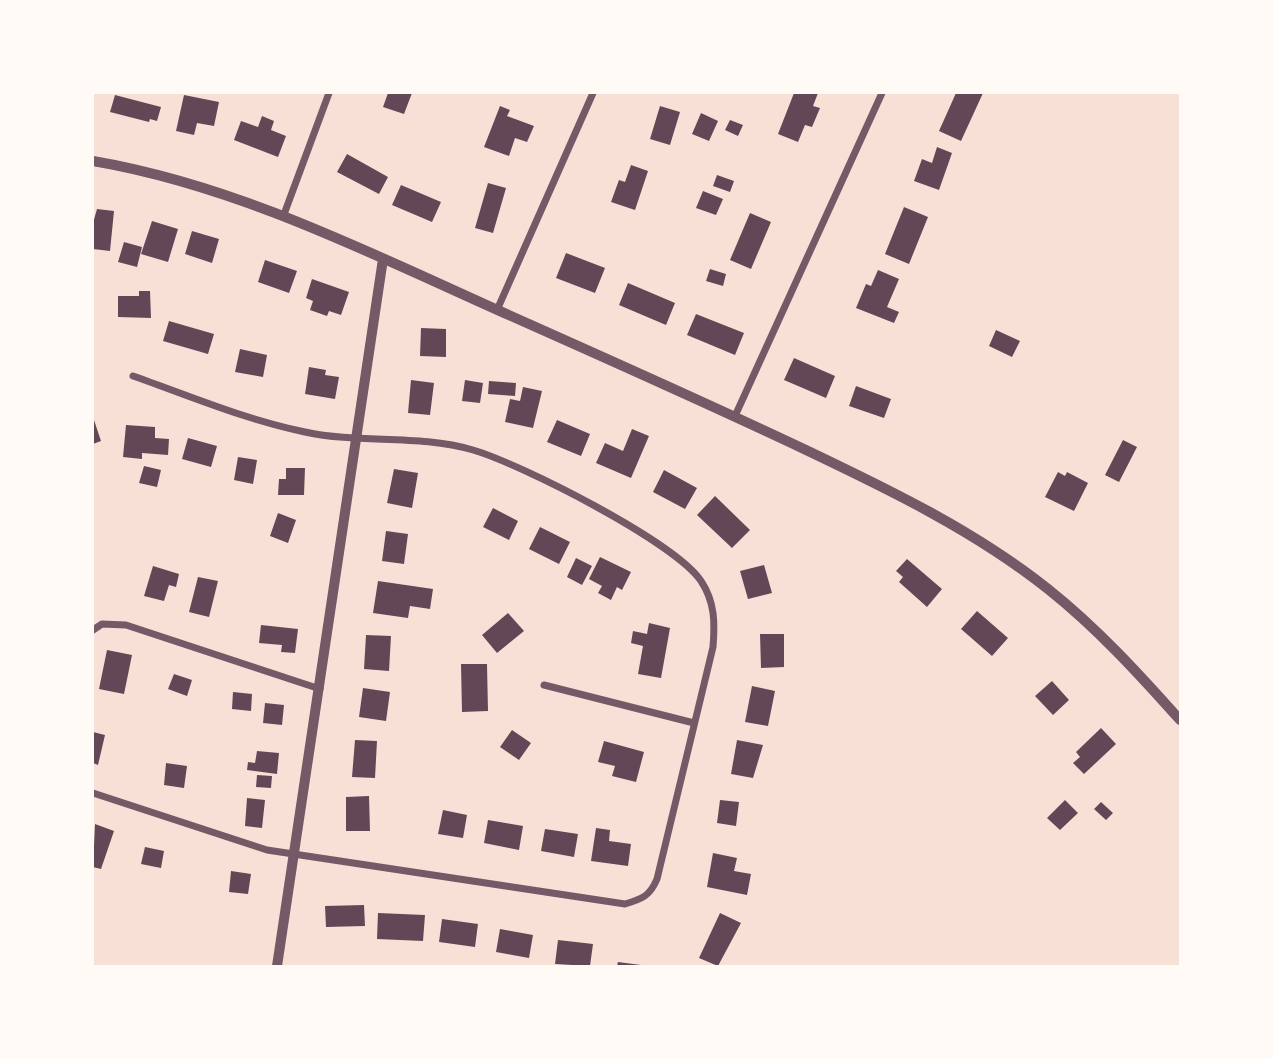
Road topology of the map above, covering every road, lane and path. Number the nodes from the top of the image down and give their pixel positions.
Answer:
1 (329, 93) edge
2 (593, 93) edge
3 (882, 93) edge
4 (93, 161) edge
5 (283, 216) junction
6 (383, 259) junction
7 (497, 310) junction
8 (133, 376) dead end
9 (734, 416) junction
10 (356, 439) junction
11 (93, 630) edge
12 (544, 685) dead end
13 (320, 689) junction
14 (1180, 720) edge
15 (694, 723) junction
16 (93, 793) edge
17 (295, 856) junction
18 (276, 966) edge

1 - 5 street
2 - 7 street
3 - 9 street
4 - 5 street
5 - 6 street
6 - 7 street
6 - 10 street
7 - 9 street
8 - 10 street
9 - 14 street
10 - 13 street
10 - 15 street
11 - 13 street
12 - 15 street
13 - 17 street
15 - 17 street
16 - 17 street
17 - 18 street

